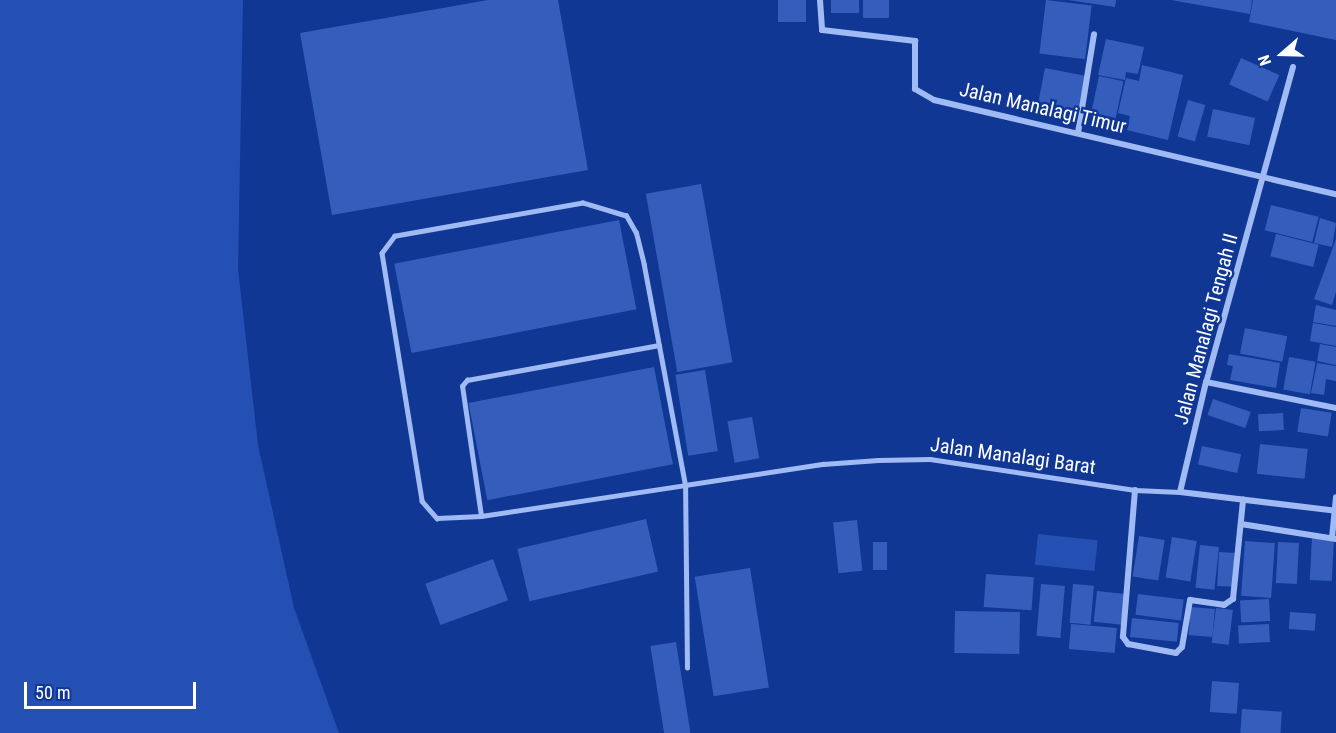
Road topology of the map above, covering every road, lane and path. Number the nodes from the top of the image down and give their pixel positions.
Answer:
1 (820, 0) edge
2 (1095, 34) dead end
3 (1293, 67) dead end
4 (1078, 133) junction
5 (1266, 175) junction
6 (1336, 194) edge
7 (659, 345) junction
8 (1206, 382) junction
9 (1336, 408) edge
10 (685, 485) junction
11 (1135, 490) junction
12 (1180, 492) junction
13 (1336, 497) edge
14 (1243, 500) junction
15 (1335, 511) edge
16 (481, 516) junction
17 (1241, 524) junction
18 (1334, 539) edge
19 (687, 668) dead end

1 - 4 street, Jalan Manalagi Timur
2 - 4 street
3 - 5 street, Jalan Manalagi Tengah II
4 - 5 street, Jalan Manalagi Timur
5 - 6 street, Jalan Manalagi Timur
5 - 8 street, Jalan Manalagi Tengah II
7 - 10 lane
7 - 16 lane
7 - 16 lane, Jalan Manalagi Barat
8 - 9 street
8 - 12 street, Jalan Manalagi Tengah II
10 - 11 lane, Jalan Manalagi Barat
10 - 16 lane, Jalan Manalagi Barat
10 - 19 lane
11 - 12 lane, Jalan Manalagi Barat
11 - 17 street
12 - 14 street, Jalan Manalagi Barat
13 - 15 street
14 - 15 street, Jalan Manalagi Barat
14 - 17 street
15 - 18 street
17 - 18 street

